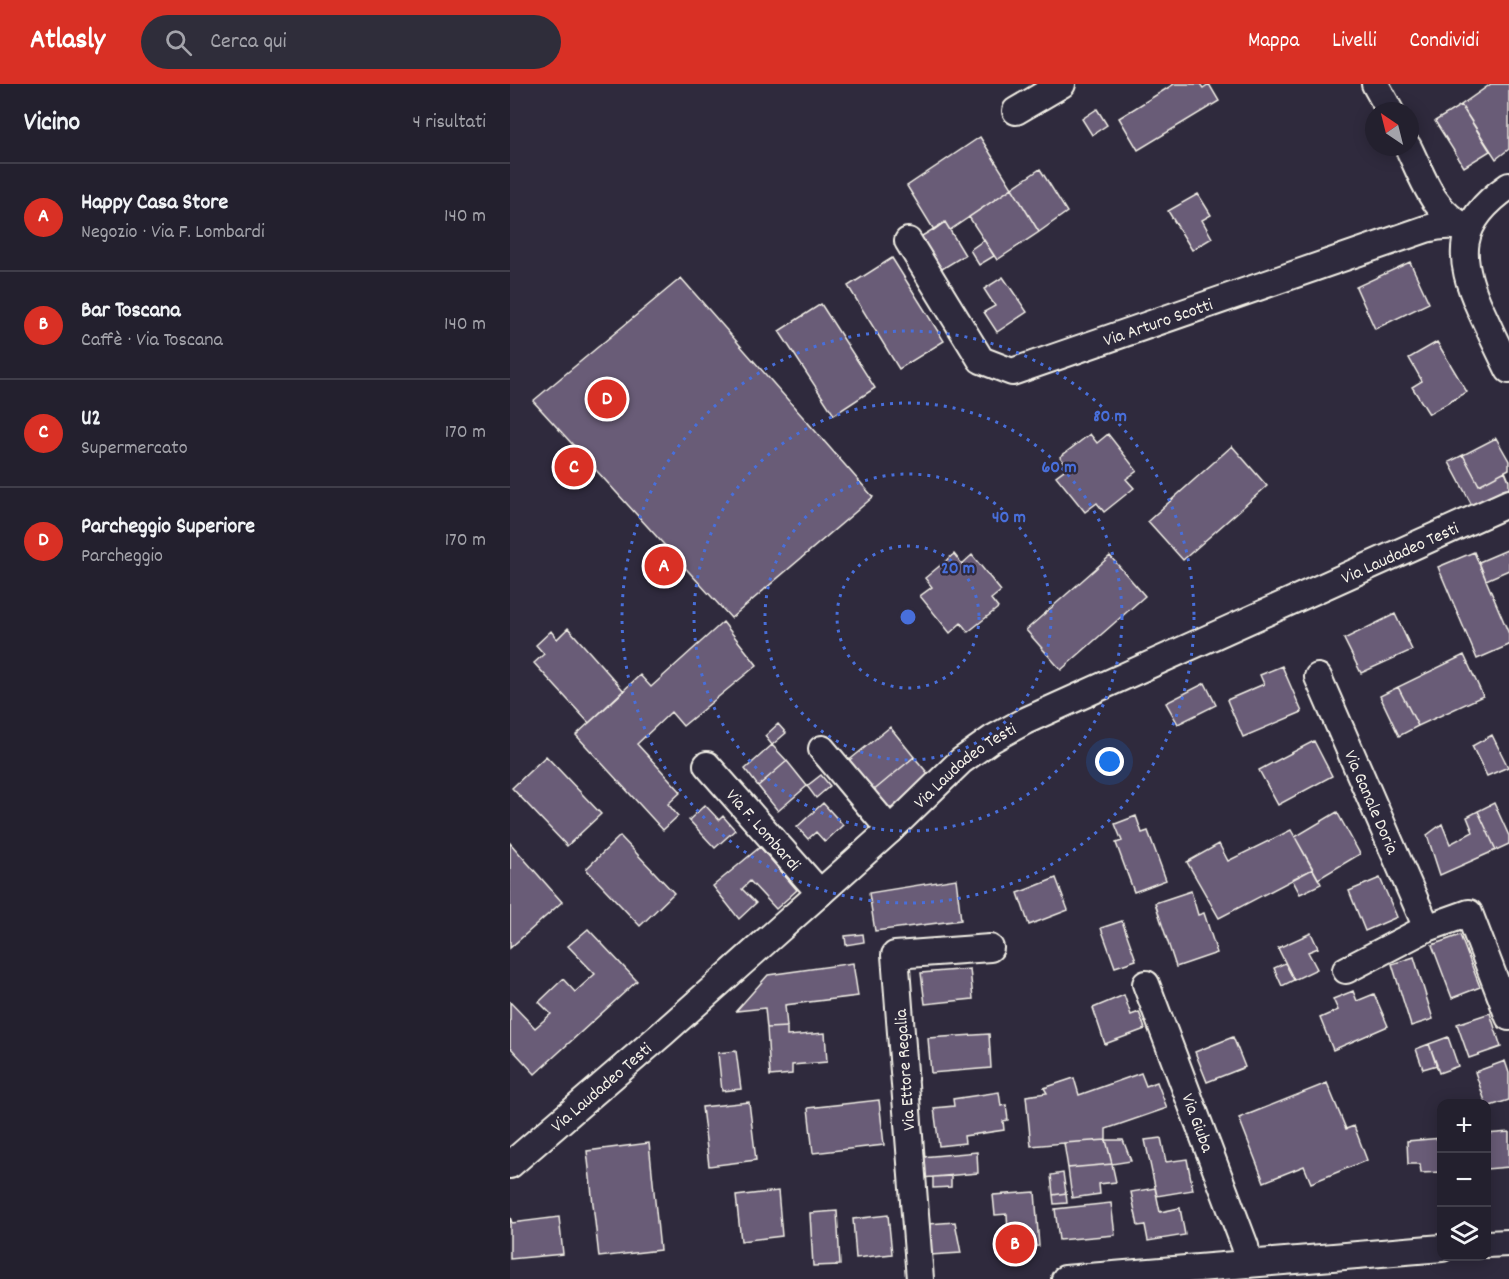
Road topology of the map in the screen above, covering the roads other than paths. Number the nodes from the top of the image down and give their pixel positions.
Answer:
1 (1062, 84) edge
2 (1375, 84) edge
3 (1385, 102) edge
4 (1016, 111) dead end
5 (1412, 156) edge
6 (1509, 186) edge
7 (1469, 229) junction
8 (908, 241) dead end
9 (1509, 370) edge
10 (1509, 503) edge
11 (1318, 677) dead end
12 (822, 749) dead end
13 (707, 765) dead end
14 (890, 830) junction
15 (820, 893) junction
16 (1427, 928) junction
17 (990, 948) dead end
18 (1346, 970) dead end
19 (1146, 984) dead end
20 (1509, 1017) edge
21 (510, 1165) edge
22 (1509, 1243) edge
23 (1491, 1244) edge
24 (1437, 1248) edge
25 (1248, 1264) junction
26 (920, 1279) edge
27 (1065, 1279) edge

1 - 4 street
2 - 3 street
5 - 7 street
6 - 7 street
7 - 8 street, Via Arturo Scotti
7 - 9 street
10 - 14 street, Via Laudadeo Testi
11 - 16 street, Via Ganale Doria
12 - 14 street
13 - 15 street, Via F. Lombardi
14 - 15 street, Via Laudadeo Testi
15 - 21 street, Via Laudadeo Testi
16 - 18 street
16 - 20 street
17 - 26 street, Via Ettore Regalia
19 - 25 street, Via Giuba
22 - 23 street
24 - 25 street
25 - 27 street

